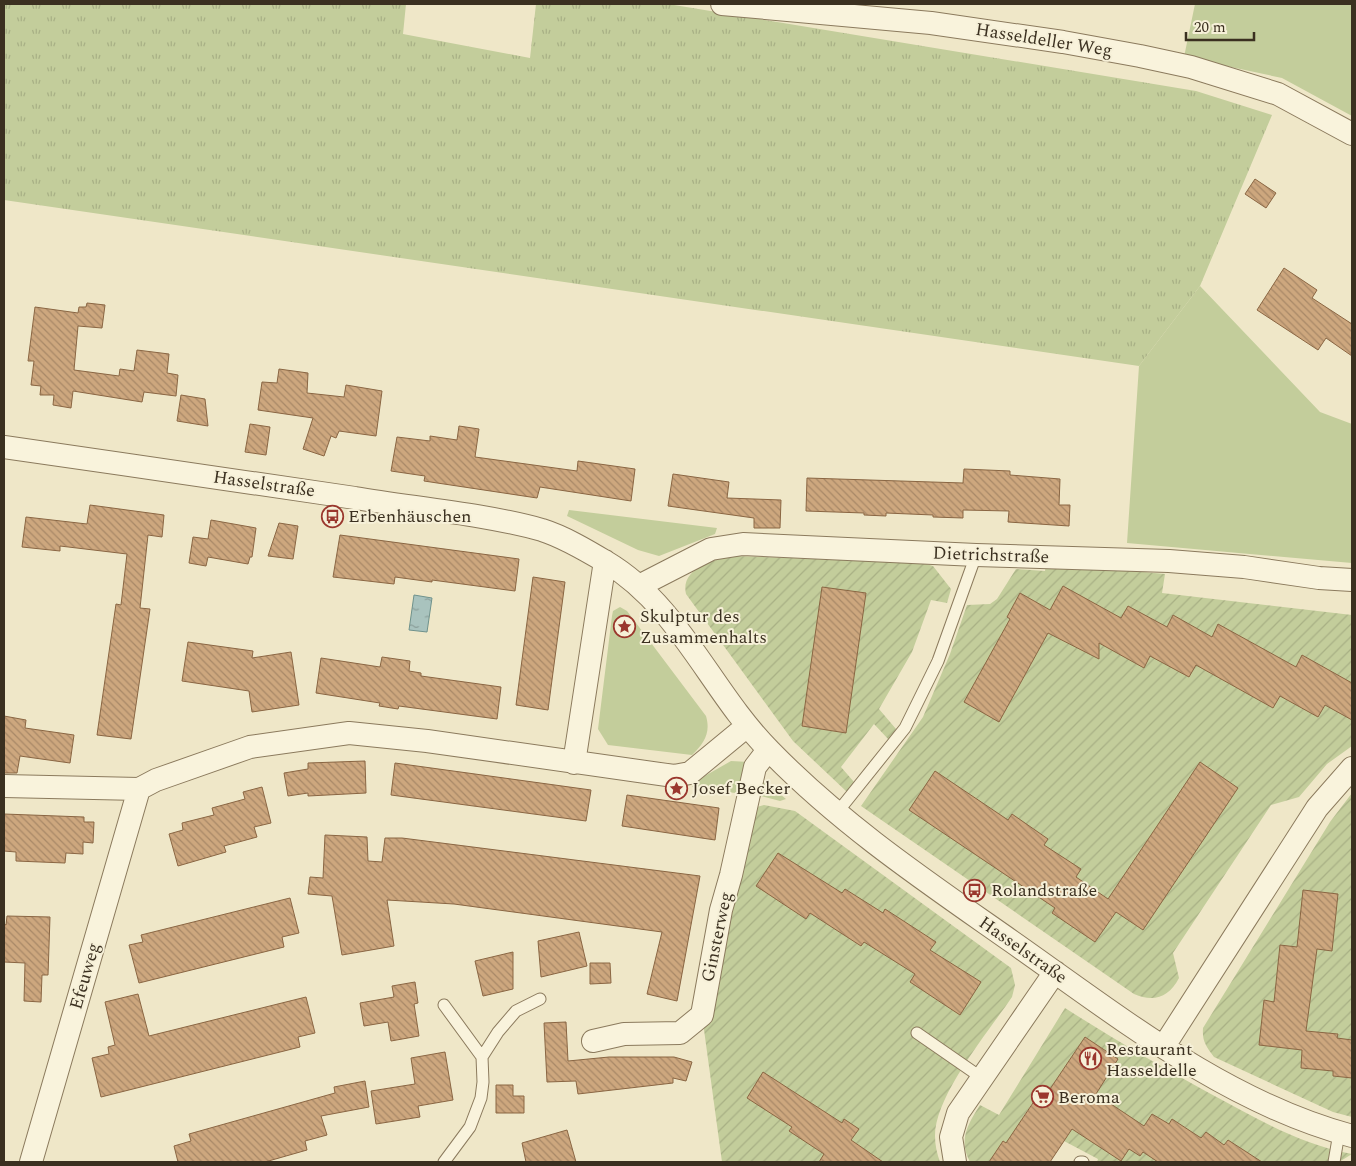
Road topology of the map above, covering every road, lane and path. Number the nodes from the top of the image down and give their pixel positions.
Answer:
1 (722, 4) edge
2 (1352, 134) edge
3 (4, 447) edge
4 (976, 556) junction
5 (605, 562) junction
6 (1352, 580) edge
7 (639, 586) junction
8 (748, 726) junction
9 (768, 750) junction
10 (574, 762) junction
11 (1352, 768) edge
12 (4, 786) edge
13 (139, 789) junction
14 (836, 814) junction
15 (1055, 972) junction
16 (540, 999) dead end
17 (444, 1005) dead end
18 (917, 1033) dead end
19 (593, 1041) dead end
20 (1164, 1046) junction
21 (482, 1057) junction
22 (982, 1078) junction
23 (1345, 1135) edge
24 (31, 1162) edge
25 (444, 1162) edge
26 (955, 1162) edge
27 (1334, 1162) edge

1 - 2 street, Hasseldeller Weg
3 - 5 street, Hasselstraße
4 - 6 street, Dietrichstraße
4 - 7 street, Dietrichstraße
4 - 14 lane
5 - 7 street, Hasselstraße
5 - 10 street
7 - 8 street, Hasselstraße
8 - 9 street, Hasselstraße
8 - 10 street
9 - 14 street, Hasselstraße
9 - 19 street, Ginsterweg
10 - 13 street
11 - 20 street
12 - 13 street
13 - 24 street, Efeuweg
14 - 15 street, Hasselstraße
15 - 20 street, Hasselstraße
15 - 22 street
16 - 21 lane
17 - 21 lane
18 - 22 lane
20 - 23 street, Hasselstraße
21 - 25 lane
22 - 26 street
23 - 27 lane

